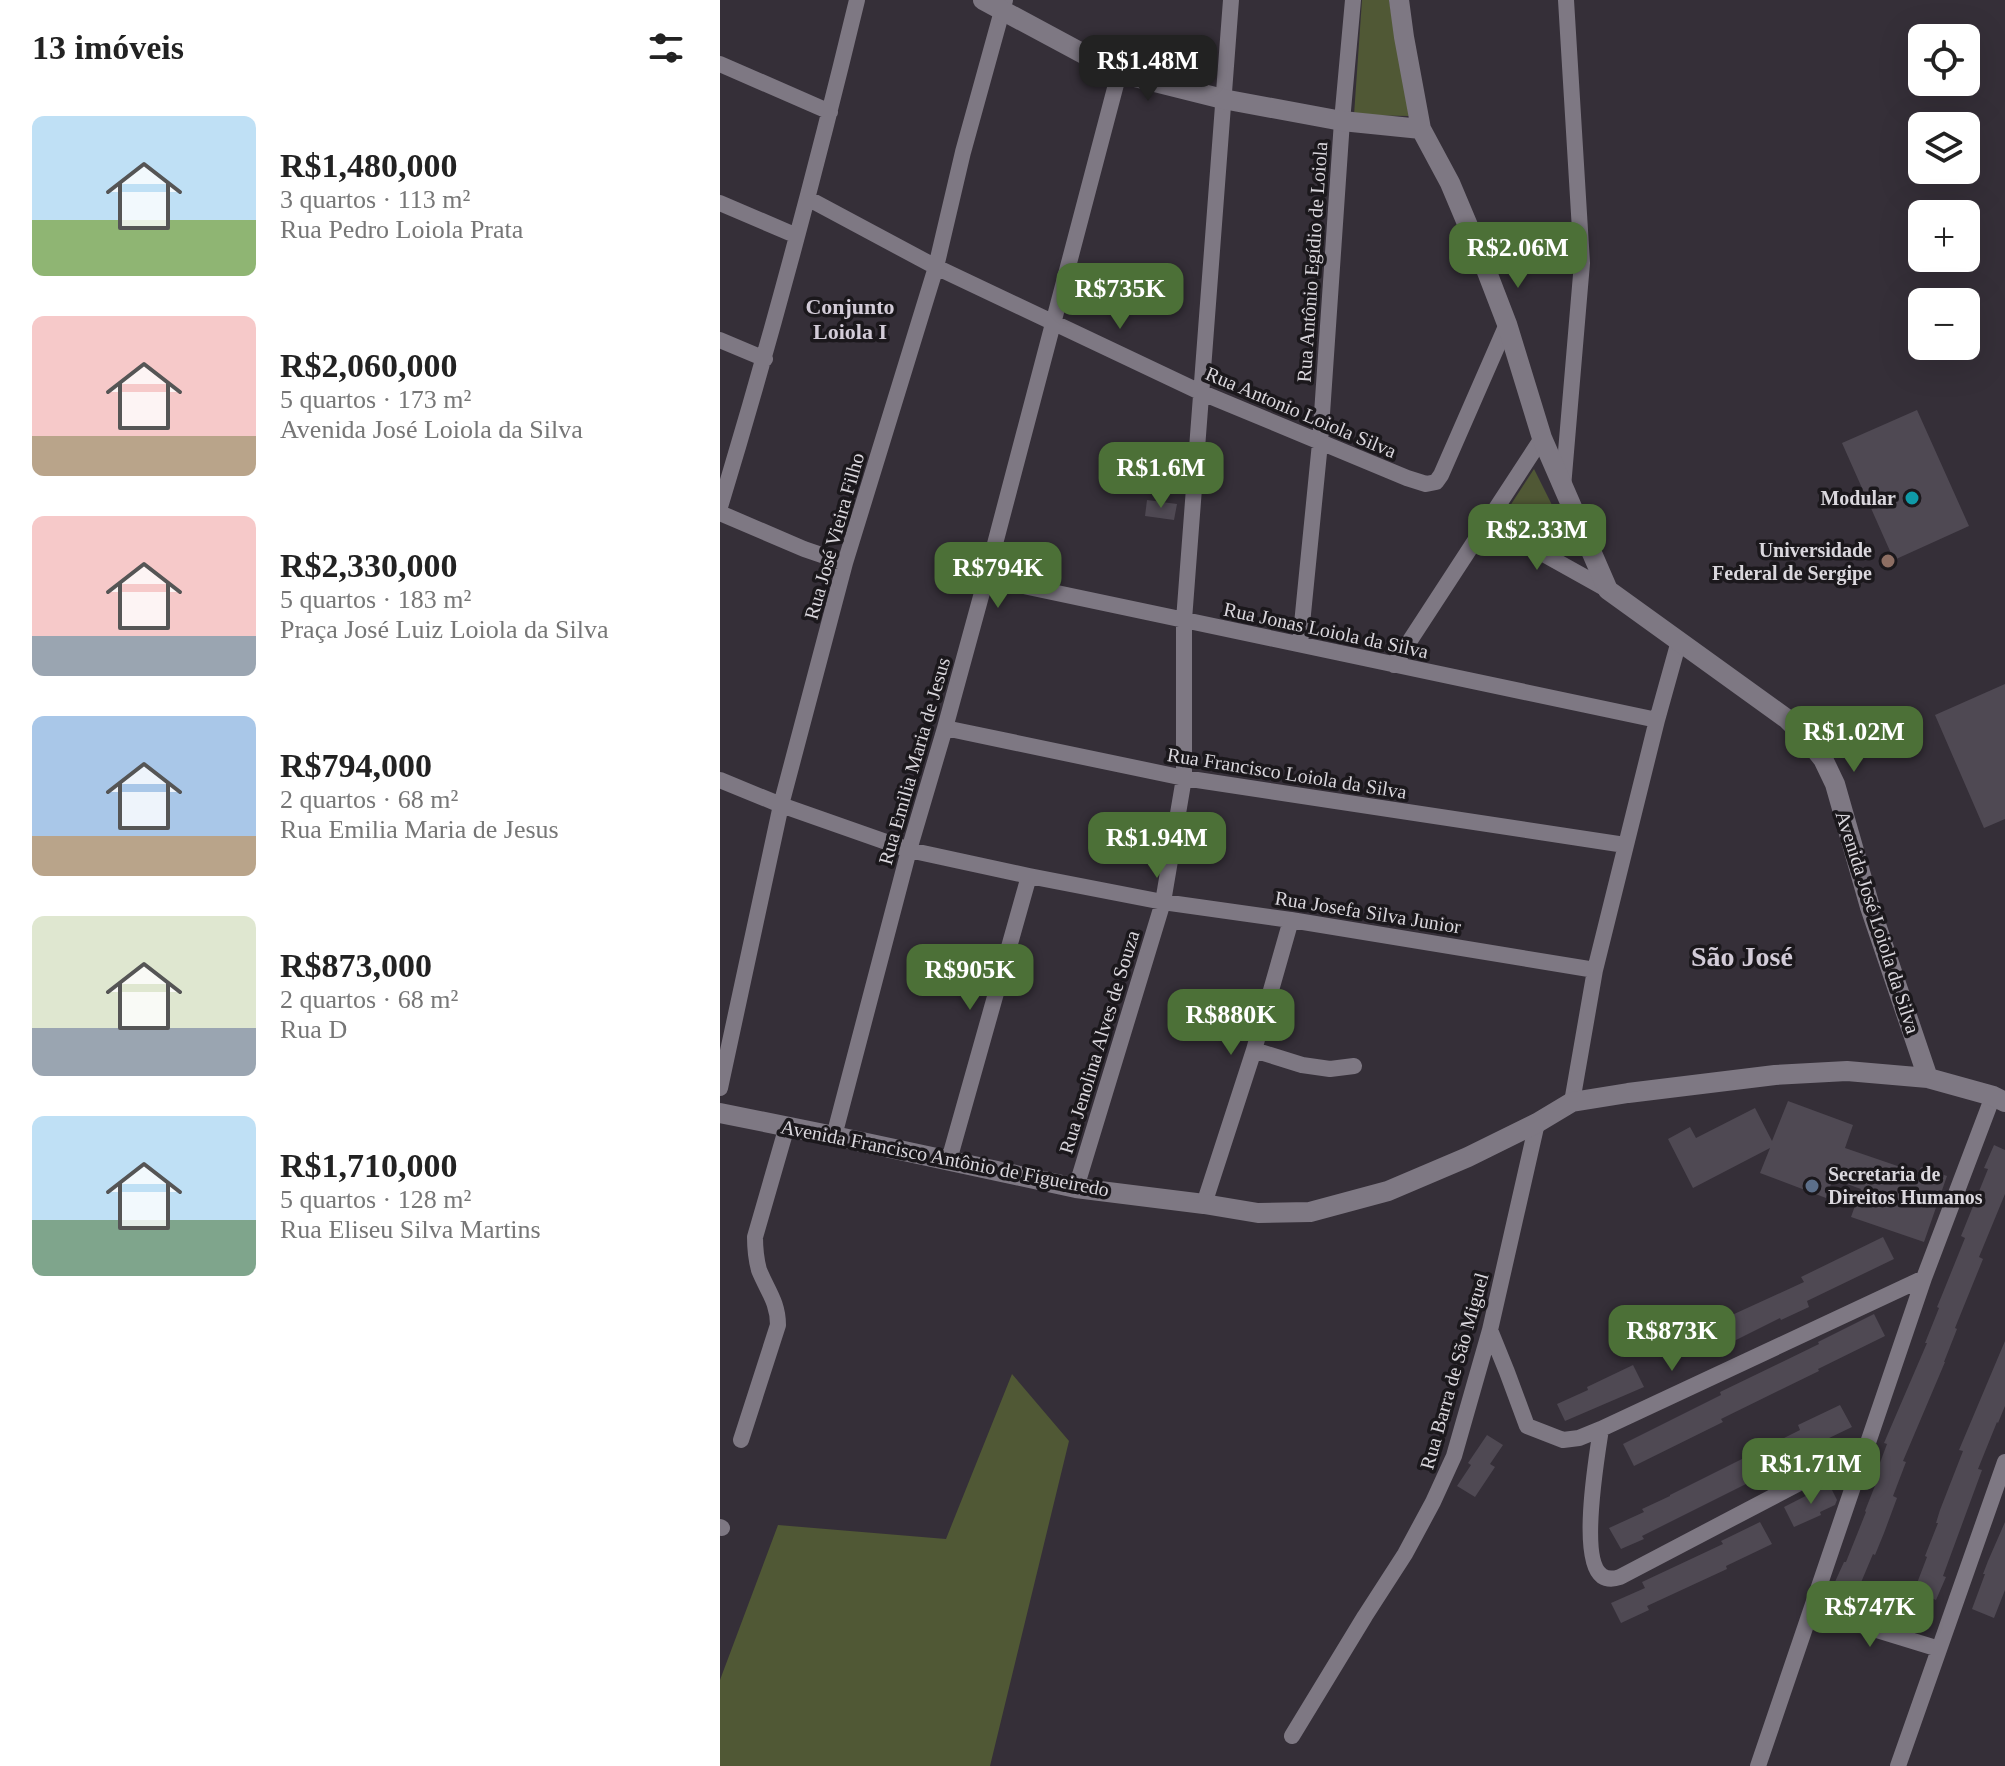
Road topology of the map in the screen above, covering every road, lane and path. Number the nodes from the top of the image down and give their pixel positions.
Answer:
1 (857, 0) edge
2 (983, 0) edge
3 (1231, 0) edge
4 (1353, 0) edge
5 (1399, 0) edge
6 (1566, 0) edge
7 (1003, 5) edge
8 (720, 64) edge
9 (1119, 73) junction
10 (1223, 99) junction
11 (830, 112) junction
12 (1342, 121) junction
13 (1421, 129) junction
14 (809, 199) junction
15 (720, 203) edge
16 (797, 236) junction
17 (936, 267) junction
18 (1054, 322) junction
19 (1507, 324) junction
20 (720, 340) edge
21 (765, 359) junction
22 (1200, 392) junction
23 (1542, 438) junction
24 (1320, 443) junction
25 (1563, 488) junction
26 (720, 507) edge
27 (720, 513) edge
28 (1486, 522) junction
29 (845, 563) junction
30 (986, 578) junction
31 (1608, 590) junction
32 (1184, 620) junction
33 (1679, 641) junction
34 (1300, 644) junction
35 (1394, 665) junction
36 (1657, 720) junction
37 (945, 728) junction
38 (1184, 778) junction
39 (720, 780) edge
40 (781, 805) junction
41 (1625, 845) junction
42 (909, 850) junction
43 (1029, 876) junction
44 (1163, 902) junction
45 (1291, 920) junction
46 (1595, 970) junction
47 (1254, 1050) junction
48 (1354, 1066) dead end
49 (1928, 1078) junction
50 (720, 1088) edge
51 (1999, 1099) edge
52 (1572, 1102) junction
53 (720, 1113) edge
54 (1537, 1123) junction
55 (787, 1126) junction
56 (834, 1136) junction
57 (949, 1160) junction
58 (1076, 1188) junction
59 (1204, 1204) junction
60 (1924, 1278) junction
61 (1490, 1330) junction
62 (1601, 1429) junction
63 (741, 1440) dead end
64 (1866, 1448) junction
65 (2005, 1462) edge
66 (1812, 1610) junction
67 (1939, 1649) junction
68 (1292, 1736) dead end
69 (1758, 1766) edge
70 (1898, 1766) edge

1 - 11 street
2 - 7 street
3 - 10 street, Rua Jenolina Alves de Souza
4 - 12 street, Rua Antônio Egídio de Loiola
5 - 13 street
6 - 25 street
7 - 9 street
7 - 17 street, Rua José Vieira Filho
8 - 11 street
9 - 10 street
9 - 18 street, Rua Emilia Maria de Jesus
10 - 12 street
10 - 22 street, Rua Jenolina Alves de Souza
11 - 14 street
12 - 13 street
12 - 24 street, Rua Antônio Egídio de Loiola
13 - 19 street
14 - 16 street
14 - 17 street, Rua Antonio Loiola Silva
15 - 16 street
16 - 21 street
17 - 18 street, Rua Antonio Loiola Silva
17 - 29 street, Rua José Vieira Filho
18 - 22 street, Rua Antonio Loiola Silva
18 - 30 street, Rua Emilia Maria de Jesus
19 - 23 street
19 - 24 street, Rua Antonio Loiola Silva
20 - 21 street
21 - 26 street
22 - 24 street, Rua Antonio Loiola Silva
22 - 32 street, Rua Jenolina Alves de Souza
23 - 25 street
23 - 28 street
24 - 34 street, Rua Antônio Egídio de Loiola
25 - 31 street
27 - 29 street
28 - 31 street
28 - 35 street
29 - 40 street, Rua José Vieira Filho
30 - 32 street, Rua Jonas Loiola da Silva
30 - 37 street, Rua Emilia Maria de Jesus
31 - 33 street, Avenida José Loiola da Silva
32 - 34 street, Rua Jonas Loiola da Silva
32 - 38 street, Rua Jenolina Alves de Souza
33 - 36 street
33 - 49 street, Avenida José Loiola da Silva
34 - 35 street, Rua Jonas Loiola da Silva
35 - 36 street, Rua Jonas Loiola da Silva
36 - 41 street
37 - 38 street, Rua Francisco Loiola da Silva
37 - 42 street, Rua Emilia Maria de Jesus
38 - 41 street, Rua Francisco Loiola da Silva
38 - 44 street, Rua Jenolina Alves de Souza
39 - 40 street, Rua Josefa Silva Junior
40 - 42 street, Rua Josefa Silva Junior
40 - 50 street, Rua José Vieira Filho
41 - 46 street
42 - 43 street, Rua Josefa Silva Junior
42 - 56 street, Rua Emilia Maria de Jesus
43 - 44 street, Rua Josefa Silva Junior
43 - 57 street
44 - 45 street, Rua Josefa Silva Junior
44 - 58 street, Rua Jenolina Alves de Souza
45 - 46 street, Rua Josefa Silva Junior
45 - 47 street
46 - 52 street
47 - 48 street
47 - 59 street
49 - 51 street, Avenida Francisco Antônio de Figueiredo
49 - 52 street, Avenida Francisco Antônio de Figueiredo
51 - 60 street
52 - 54 street, Avenida Francisco Antônio de Figueiredo
53 - 55 street, Avenida Francisco Antônio de Figueiredo
54 - 59 street, Avenida Francisco Antônio de Figueiredo
54 - 61 street, Rua Barra de São Miguel
55 - 56 street, Avenida Francisco Antônio de Figueiredo
55 - 63 street
56 - 57 street, Avenida Francisco Antônio de Figueiredo
57 - 58 street, Avenida Francisco Antônio de Figueiredo
58 - 59 street, Avenida Francisco Antônio de Figueiredo
60 - 62 street
60 - 64 street
61 - 62 street
61 - 68 street, Rua Barra de São Miguel
62 - 64 street
64 - 66 street
65 - 67 street
66 - 67 street
66 - 69 street
67 - 70 street

